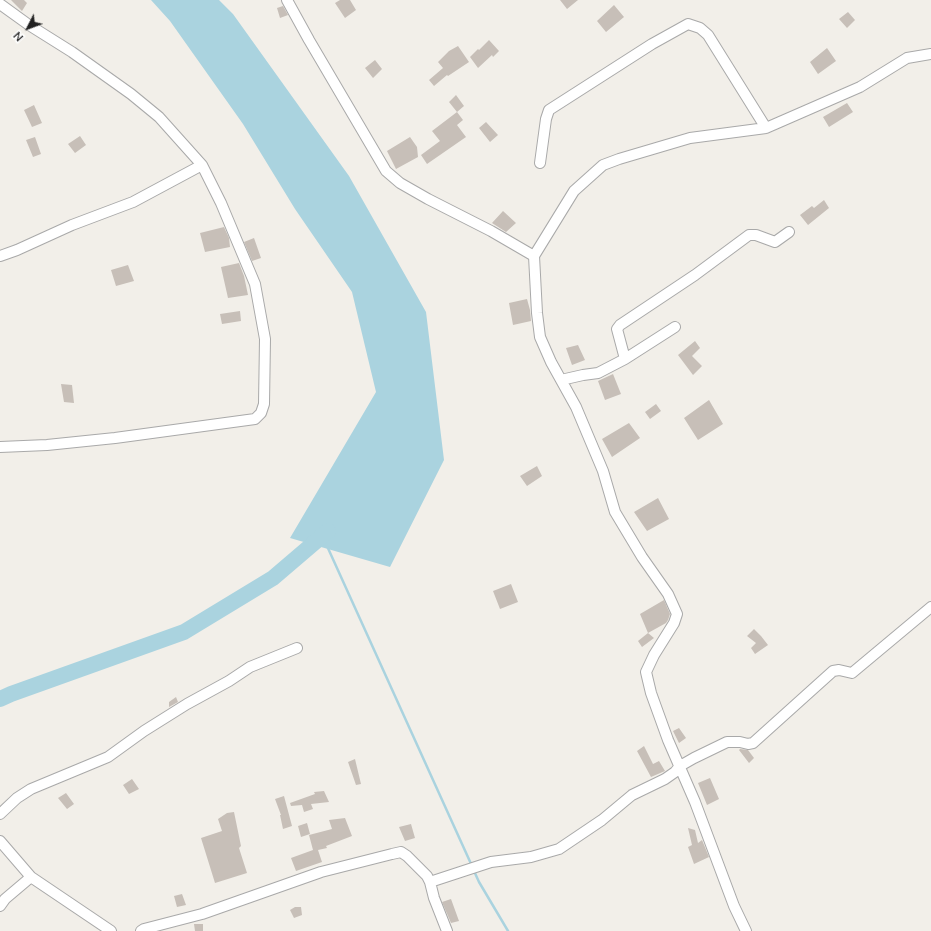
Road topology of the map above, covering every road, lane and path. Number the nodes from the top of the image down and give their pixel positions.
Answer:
1 (288, 0) edge
2 (0, 4) edge
3 (931, 54) edge
4 (766, 128) junction
5 (540, 163) dead end
6 (202, 165) junction
7 (789, 232) dead end
8 (0, 256) edge
9 (534, 256) junction
10 (675, 327) dead end
11 (625, 359) junction
12 (561, 380) junction
13 (0, 446) edge
14 (931, 606) edge
15 (297, 648) dead end
16 (680, 766) junction
17 (0, 814) edge
18 (0, 842) edge
19 (31, 877) junction
20 (430, 882) junction
21 (0, 906) edge
22 (111, 931) edge
23 (141, 931) edge
24 (447, 931) edge
25 (746, 931) edge

1 - 9 street
2 - 6 street
3 - 4 street
4 - 5 street
4 - 9 street
6 - 8 street
6 - 13 street
7 - 11 street
9 - 12 street
10 - 11 street
11 - 12 street
12 - 16 street
14 - 16 street
15 - 17 street
16 - 20 street
16 - 25 street
18 - 19 street
19 - 21 street
19 - 22 street
20 - 23 street
20 - 24 street

